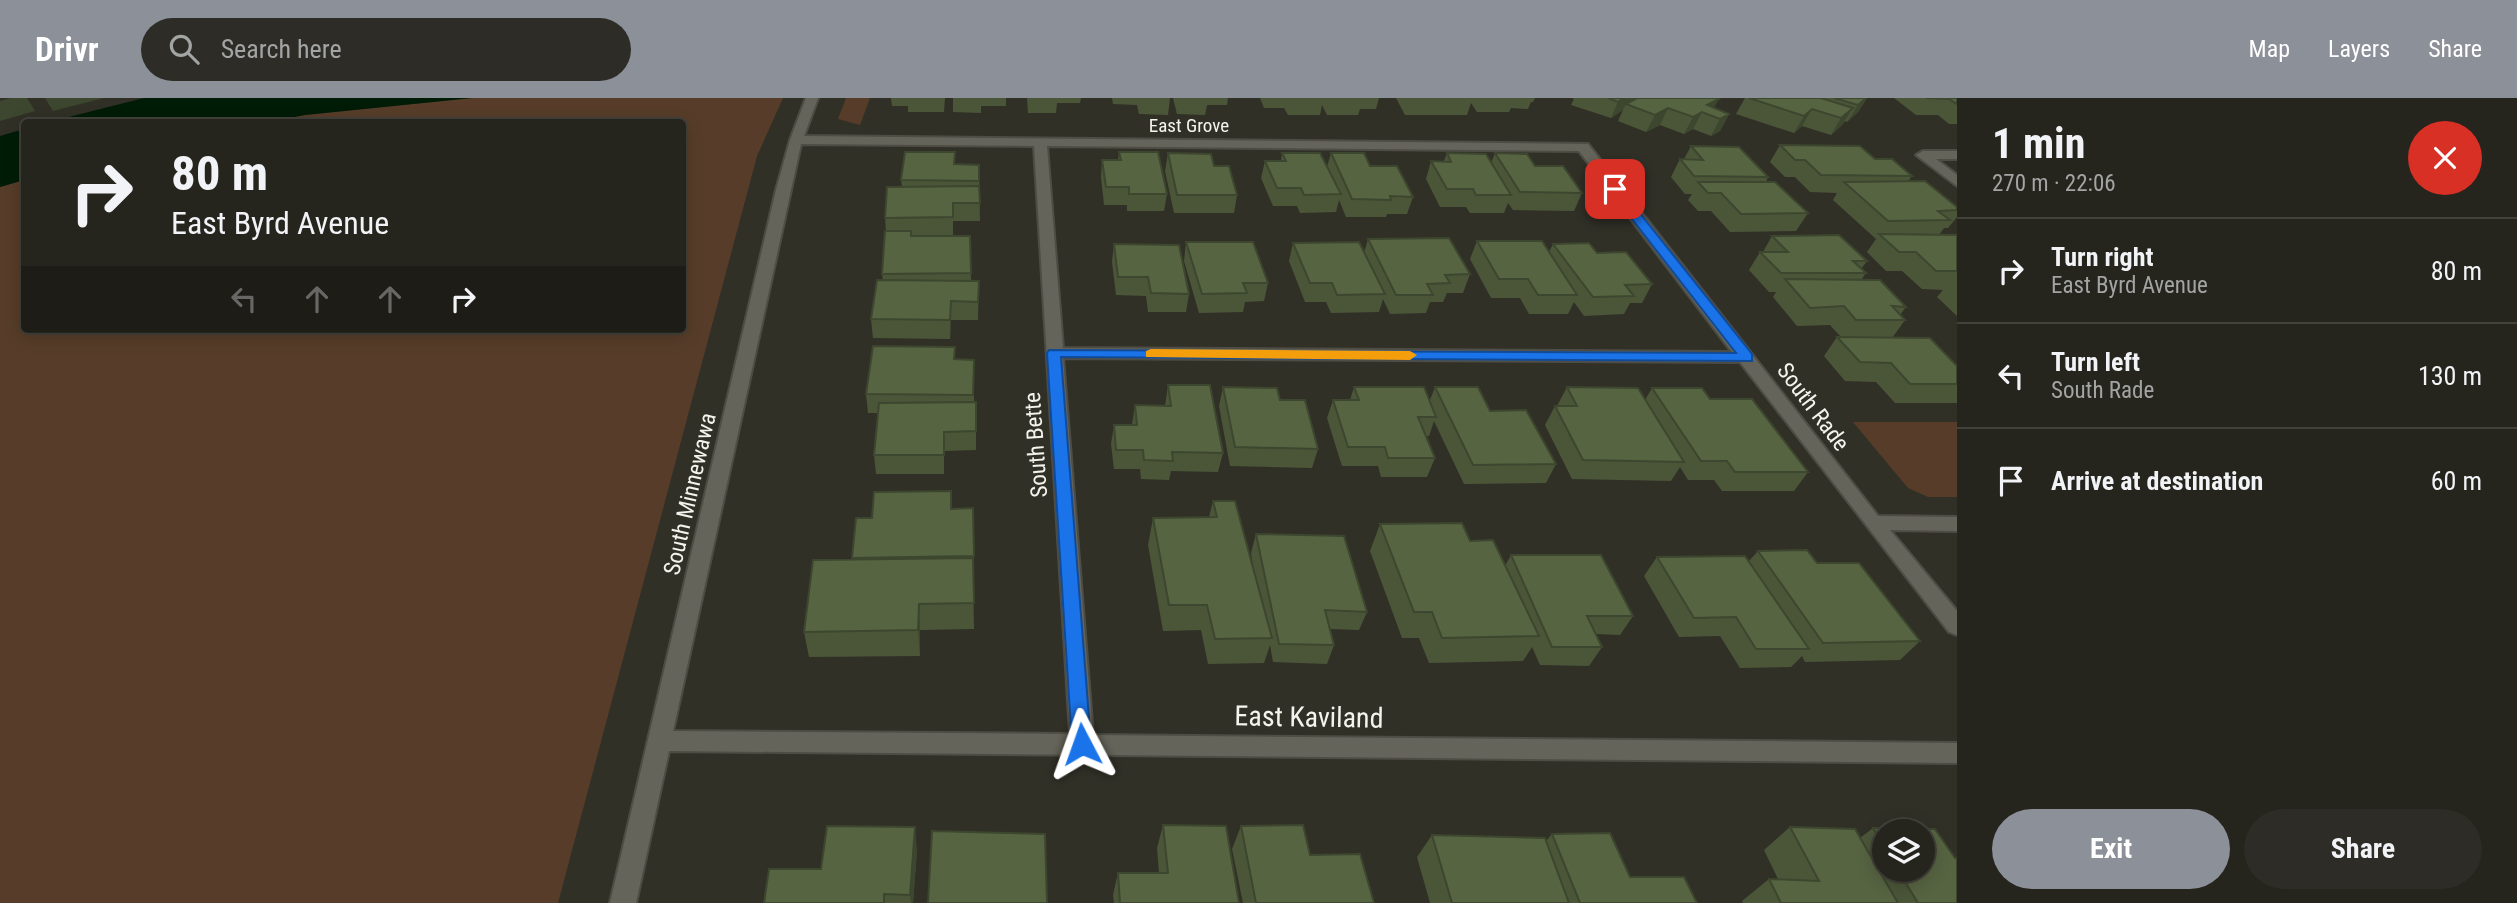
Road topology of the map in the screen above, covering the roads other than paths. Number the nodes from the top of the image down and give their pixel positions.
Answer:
1 (812, 98) edge
2 (796, 140) junction
3 (1040, 143) junction
4 (1583, 147) joint
5 (1957, 155) edge
6 (1957, 182) edge
7 (1054, 353) junction
8 (1747, 358) junction
9 (1873, 523) junction
10 (1957, 524) edge
11 (1957, 626) edge
12 (660, 741) junction
13 (1082, 744) junction
14 (1957, 753) edge
15 (623, 903) edge

1 - 2 street, South Minnewawa
2 - 3 street, East Grove
2 - 12 street, South Minnewawa
3 - 4 street, East Grove
3 - 7 street, South Bette
4 - 8 street, South Rade
5 - 6 street
7 - 8 street
7 - 13 street, South Bette
8 - 9 street, South Rade
9 - 10 street
9 - 11 street, South Rade
12 - 13 street, East Kaviland
12 - 15 street, South Minnewawa
13 - 14 street, East Kaviland

